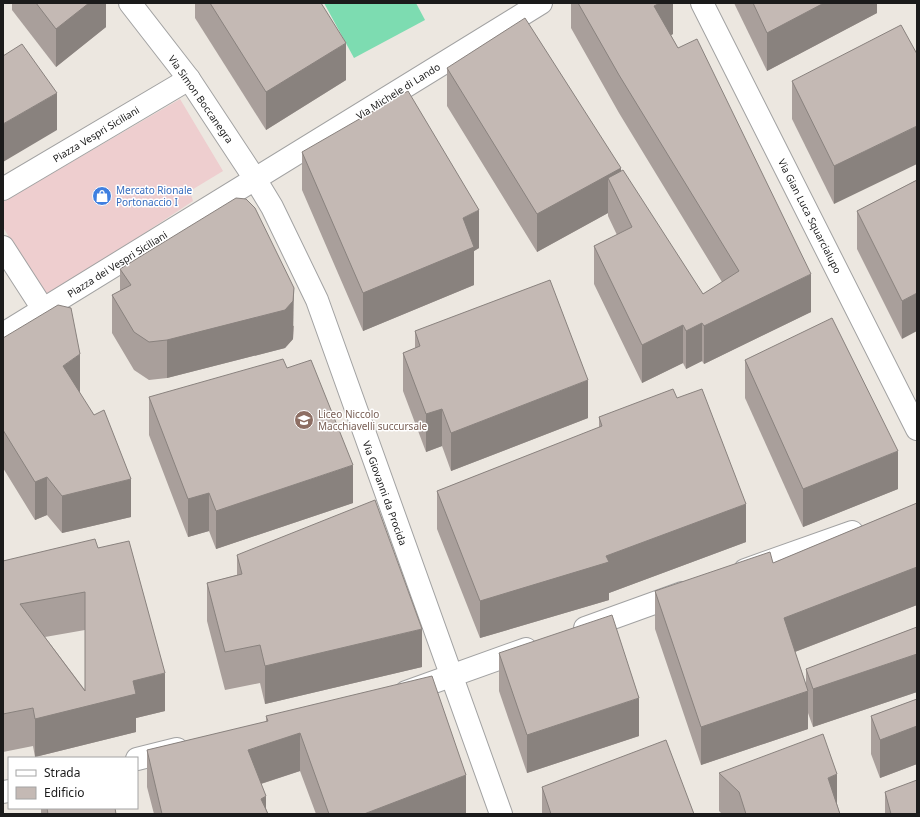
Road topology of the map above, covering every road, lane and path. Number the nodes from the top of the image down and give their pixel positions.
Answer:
1 (130, 3) edge
2 (541, 3) edge
3 (702, 3) edge
4 (190, 79) junction
5 (255, 179) junction
6 (3, 189) edge
7 (3, 246) edge
8 (43, 309) junction
9 (3, 334) edge
10 (917, 429) edge
11 (869, 526) edge
12 (727, 577) edge
13 (704, 585) edge
14 (451, 676) junction
15 (387, 697) edge
16 (198, 744) edge
17 (138, 759) edge
18 (501, 814) edge

1 - 4 street, Via Simon Boccanegra
2 - 5 street, Via Michele di Lando
3 - 10 street, Via Gian Luca Squarcialupo
4 - 5 street, Via Simon Boccanegra
4 - 6 street, Piazza Vespri Siciliani
5 - 8 street, Piazza dei Vespri Siciliani
5 - 14 street, Via Giovanni da Procida
7 - 8 street
8 - 9 street
11 - 12 street
13 - 14 street
14 - 15 street
14 - 18 street, Via Giovanni da Procida
16 - 17 street

